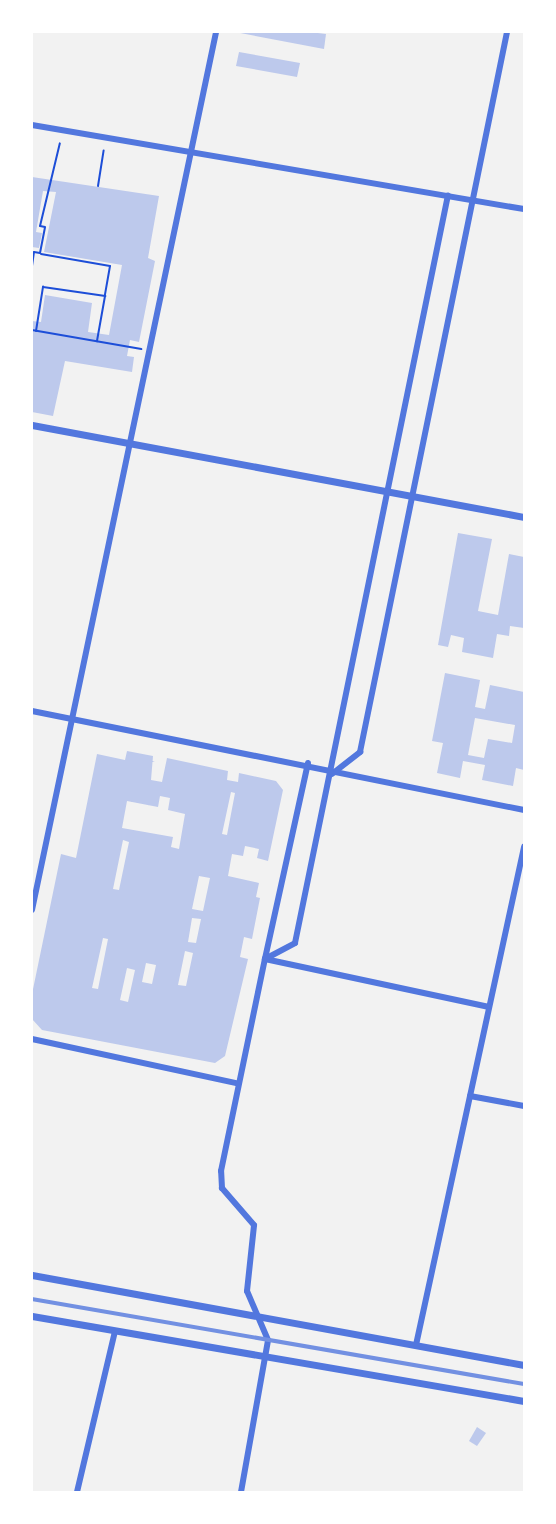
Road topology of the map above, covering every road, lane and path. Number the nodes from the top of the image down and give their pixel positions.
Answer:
1 (216, 32) edge
2 (507, 32) edge
3 (32, 125) edge
4 (60, 143) dead end
5 (104, 150) dead end
6 (191, 152) junction
7 (98, 187) dead end
8 (448, 195) junction
9 (474, 201) junction
10 (524, 209) edge
11 (40, 253) junction
12 (32, 266) edge
13 (105, 296) junction
14 (32, 330) edge
15 (36, 331) junction
16 (97, 341) junction
17 (149, 350) junction
18 (32, 425) edge
19 (130, 441) junction
20 (388, 491) junction
21 (414, 496) junction
22 (524, 517) edge
23 (32, 711) edge
24 (71, 718) junction
25 (308, 763) junction
26 (332, 775) junction
27 (524, 810) edge
28 (524, 848) edge
29 (32, 910) edge
30 (265, 959) junction
31 (488, 1007) junction
32 (32, 1038) edge
33 (236, 1083) junction
34 (470, 1096) junction
35 (524, 1105) edge
36 (32, 1275) edge
37 (32, 1316) edge
38 (259, 1319) junction
39 (115, 1331) junction
40 (416, 1345) junction
41 (265, 1358) junction
42 (524, 1365) edge
43 (524, 1401) edge
44 (77, 1493) edge
45 (241, 1493) edge

1 - 6 street
2 - 9 street
3 - 6 street
4 - 11 path
5 - 7 path
6 - 8 street
6 - 17 street
8 - 9 street
8 - 20 street
9 - 10 street
9 - 21 street
11 - 12 path
11 - 13 path
13 - 15 path
13 - 16 path
14 - 15 path
15 - 16 path
16 - 17 path
17 - 19 street
18 - 19 street
19 - 20 street
19 - 24 street
20 - 21 street
20 - 26 street
21 - 22 street
21 - 26 street
23 - 24 street
24 - 25 street
24 - 29 street
25 - 26 street
25 - 30 street
26 - 27 street
26 - 30 street
28 - 31 street
30 - 31 street
30 - 33 street
31 - 34 street
32 - 33 street
33 - 38 street
34 - 35 street
34 - 40 street
36 - 38 street
37 - 39 street
38 - 40 street
38 - 41 street
39 - 41 street
39 - 44 street
40 - 42 street
41 - 43 street
41 - 45 street

